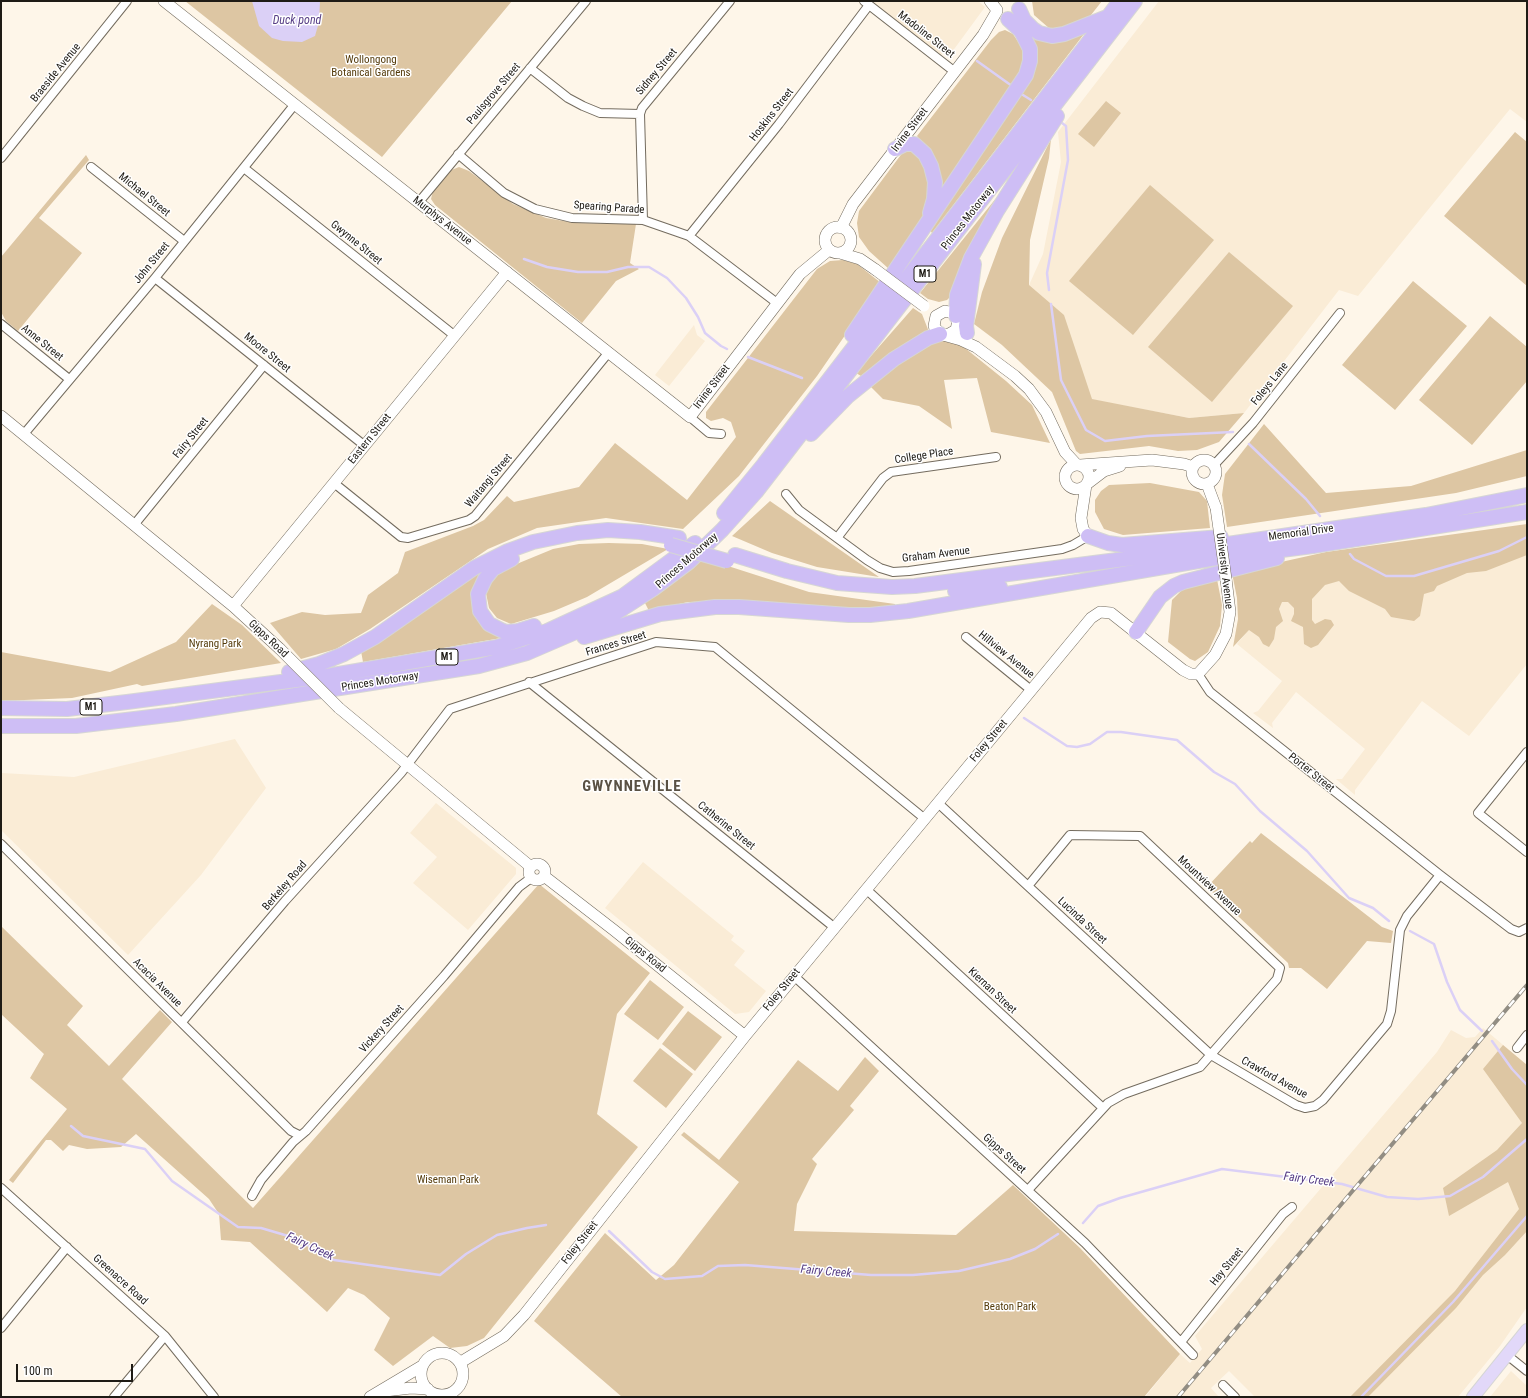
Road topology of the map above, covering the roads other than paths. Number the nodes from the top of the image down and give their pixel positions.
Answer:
1 (127, 1) edge
2 (164, 1) edge
3 (586, 1) edge
4 (730, 1) edge
5 (1120, 1) edge
6 (1135, 1) edge
7 (867, 3) edge
8 (1019, 5) edge
9 (999, 10) edge
10 (1107, 17) junction
11 (1094, 54) junction
12 (530, 68) junction
13 (955, 72) junction
14 (296, 104) junction
15 (640, 114) junction
16 (896, 149) junction
17 (458, 154) junction
18 (1, 158) edge
19 (91, 167) dead end
20 (244, 168) junction
21 (419, 202) junction
22 (643, 220) junction
23 (926, 225) junction
24 (845, 232) junction
25 (984, 235) junction
26 (688, 236) junction
27 (184, 241) junction
28 (829, 250) junction
29 (840, 253) junction
30 (872, 267) junction
31 (507, 272) junction
32 (155, 278) junction
33 (777, 303) junction
34 (924, 306) junction
35 (1340, 313) dead end
36 (953, 315) junction
37 (1, 324) edge
38 (939, 331) junction
39 (967, 333) junction
40 (455, 336) junction
41 (609, 352) junction
42 (987, 355) junction
43 (264, 365) junction
44 (834, 372) junction
45 (69, 379) junction
46 (1, 416) edge
47 (690, 417) junction
48 (24, 434) junction
49 (722, 434) dead end
50 (1060, 444) junction
51 (364, 446) junction
52 (996, 457) dead end
53 (1142, 460) junction
54 (1078, 465) junction
55 (1214, 466) junction
56 (1193, 468) junction
57 (1066, 482) junction
58 (334, 483) junction
59 (1208, 484) junction
60 (1087, 485) junction
61 (756, 492) junction
62 (786, 494) dead end
63 (1527, 495) edge
64 (1524, 513) edge
65 (1081, 516) junction
66 (134, 525) junction
67 (1312, 532) junction
68 (1088, 536) junction
69 (837, 538) junction
70 (675, 541) junction
71 (1313, 546) junction
72 (689, 549) junction
73 (731, 558) junction
74 (1076, 582) junction
75 (233, 606) junction
76 (1136, 632) junction
77 (966, 637) dead end
78 (527, 654) junction
79 (1198, 674) junction
80 (529, 682) junction
81 (1031, 690) junction
82 (181, 696) junction
83 (1, 708) edge
84 (1, 726) edge
85 (1527, 752) edge
86 (407, 765) junction
87 (938, 803) junction
88 (925, 819) junction
89 (1, 844) edge
90 (1527, 852) edge
91 (531, 872) junction
92 (1440, 875) junction
93 (1028, 886) junction
94 (867, 890) junction
95 (835, 928) junction
96 (1527, 928) edge
97 (794, 976) junction
98 (182, 1022) junction
99 (1527, 1035) edge
100 (744, 1036) junction
101 (1517, 1048) dead end
102 (1211, 1055) junction
103 (1103, 1108) junction
104 (298, 1135) junction
105 (1, 1188) edge
106 (1028, 1190) junction
107 (252, 1196) dead end
108 (1292, 1207) dead end
109 (67, 1247) junction
110 (1, 1328) edge
111 (1527, 1330) edge
112 (165, 1336) junction
113 (1181, 1342) junction
114 (1193, 1355) dead end
115 (1507, 1355) junction
116 (460, 1362) junction
117 (422, 1366) junction
118 (1527, 1371) edge
119 (1223, 1385) dead end
120 (428, 1389) junction
121 (380, 1392) junction
122 (456, 1394) edge
123 (114, 1397) edge
124 (214, 1397) edge
125 (370, 1397) edge
126 (1235, 1397) edge
127 (1473, 1397) edge

1 - 18 street, Braeside Avenue
2 - 14 main road, Murphys Avenue
3 - 12 street, Paulsgrove Street
4 - 15 street, Sidney Street
5 - 10 highway, Princes Motorway / M1
6 - 11 highway, Princes Motorway / M1
7 - 13 street, Madoline Street
7 - 26 street, Hoskins Street
8 - 9 main road, Irvine Street
8 - 10 highway
9 - 13 main road, Irvine Street
9 - 23 highway
10 - 44 highway, Princes Motorway / M1
11 - 25 highway
11 - 61 highway, Princes Motorway / M1
12 - 15 street
12 - 17 street, Paulsgrove Street
13 - 16 main road, Irvine Street
14 - 20 street, John Street
14 - 21 main road, Murphys Avenue
15 - 22 street, Sidney Street
16 - 23 highway
16 - 24 main road, Irvine Street
17 - 21 street, Paulsgrove Street
17 - 22 street, Spearing Parade
19 - 27 street, Michael Street
20 - 27 street, John Street
20 - 40 street, Gwynne Street
21 - 31 main road, Murphys Avenue
22 - 26 street, Spearing Parade
23 - 44 highway
24 - 28 main road
24 - 29 main road
24 - 30 main road
25 - 36 highway
25 - 39 highway
26 - 33 street, Spearing Parade
27 - 32 street, John Street
28 - 29 main road
28 - 33 main road, Irvine Street
29 - 30 main road
30 - 34 main road, bridge
31 - 40 main road, Eastern Street
31 - 41 main road, Murphys Avenue
32 - 43 street, Moore Street
32 - 45 street, John Street
33 - 47 main road, Irvine Street
34 - 36 main road
34 - 38 main road
35 - 55 street, Foleys Lane
36 - 38 main road
36 - 38 main road
36 - 39 main road
37 - 45 street, Anne Street
38 - 42 main road
38 - 61 highway
39 - 42 main road
40 - 51 main road, Eastern Street
41 - 47 main road, Murphys Avenue
41 - 58 street, Waitangi Street
42 - 50 main road
43 - 51 street, Moore Street
43 - 66 street, Fairy Street
44 - 72 highway, Princes Motorway / M1
45 - 48 street, John Street
46 - 48 main road, Gipps Road
47 - 49 street, Murphys Avenue
48 - 66 main road, Gipps Road
50 - 54 main road
50 - 57 main road
51 - 58 main road, Eastern Street
52 - 69 street, College Place
53 - 54 main road
53 - 56 main road
53 - 60 main road
54 - 57 main road
54 - 60 main road
55 - 56 main road
55 - 59 main road
56 - 59 main road
57 - 60 main road
57 - 65 main road
58 - 75 main road, Eastern Street
59 - 79 main road, University Avenue, bridge
60 - 65 main road
61 - 78 highway, Princes Motorway / M1
62 - 69 street, Graham Avenue
63 - 67 highway, Memorial Drive
64 - 71 highway, Memorial Drive
65 - 68 main road
66 - 75 main road, Gipps Road
67 - 68 highway
67 - 73 highway, Memorial Drive
68 - 69 street, Graham Avenue
70 - 72 highway
70 - 73 highway, bridge
70 - 82 highway
71 - 74 highway, Memorial Drive
71 - 76 highway
72 - 82 highway, Princes Motorway / M1
73 - 74 highway
74 - 78 highway
75 - 86 main road, Gipps Road, bridge
76 - 79 main road
76 - 81 main road, Foley Street
77 - 81 street, Hillview Avenue
78 - 84 highway, Princes Motorway / M1
79 - 92 street, Porter Street
80 - 86 street, Frances Street
80 - 88 street, Frances Street
80 - 95 street, Catherine Street
81 - 87 main road, Foley Street
82 - 83 highway, Princes Motorway / M1
85 - 90 street
86 - 91 main road, Gipps Road
86 - 98 street, Berkeley Road
87 - 88 main road, Foley Street
87 - 93 street, Lucinda Street
88 - 94 main road, Foley Street
89 - 98 street, Acacia Avenue
91 - 100 main road, Gipps Road
91 - 104 street, Vickery Street
92 - 96 street, Porter Street
92 - 102 street, Crawford Avenue
93 - 102 street, Lucinda Street
93 - 102 street, Mountview Avenue
94 - 95 main road, Foley Street
94 - 103 street, Kiernan Street
95 - 97 main road, Foley Street
97 - 100 main road, Foley Street
97 - 106 street, Gipps Street
98 - 104 street, Acacia Avenue
99 - 101 street
100 - 116 main road, Foley Street
102 - 103 street
103 - 106 street
104 - 107 street, Vickery Street
105 - 109 street, Greenacre Road
106 - 113 street, Gipps Street
108 - 113 street, Hay Street
109 - 110 street
109 - 112 street, Greenacre Road
111 - 115 main road
112 - 123 street
112 - 124 street, Greenacre Road
113 - 114 street, Gipps Street
115 - 118 street
115 - 127 main road
116 - 117 main road
116 - 122 main road
117 - 120 main road
117 - 121 main road
119 - 126 street
120 - 121 main road
120 - 122 main road
121 - 125 main road

